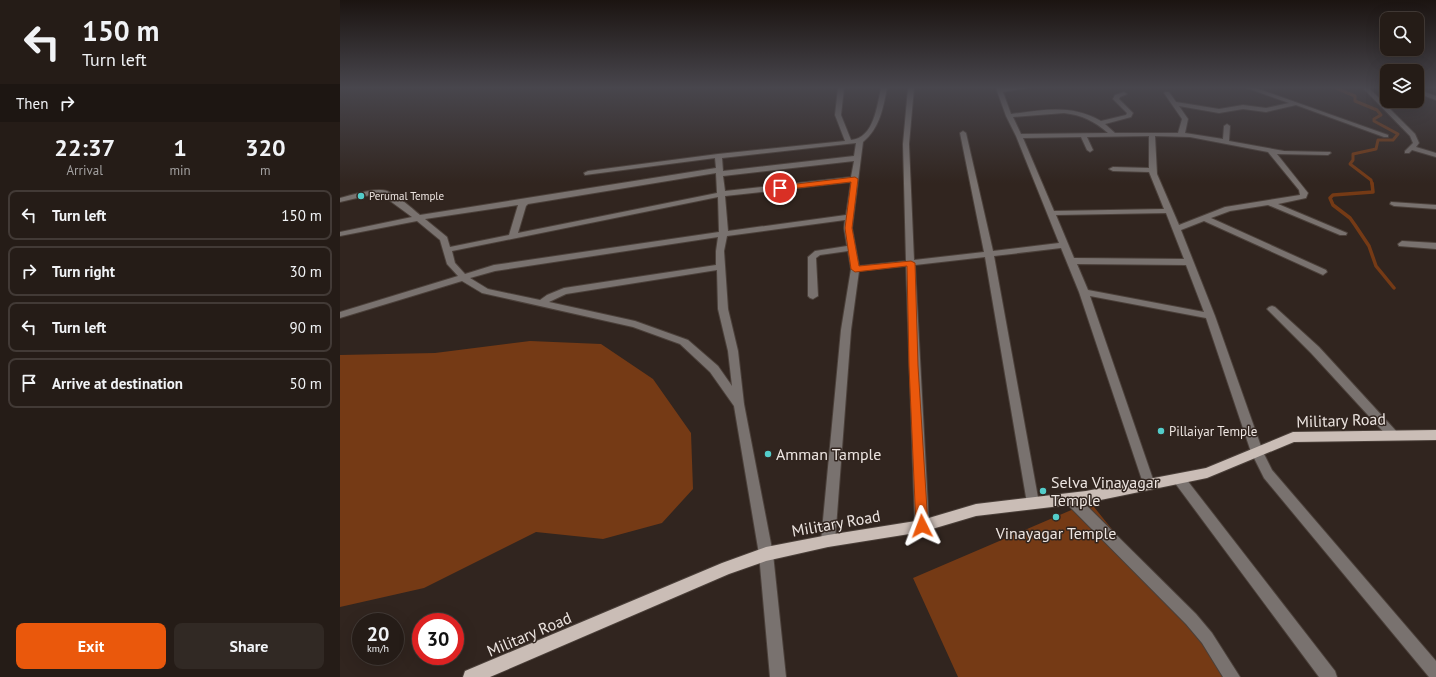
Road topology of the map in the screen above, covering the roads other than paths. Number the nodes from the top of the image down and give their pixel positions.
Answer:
1 (840, 120) edge
2 (877, 120) edge
3 (908, 120) edge
4 (1010, 120) edge
5 (1095, 120) edge
6 (1115, 120) edge
7 (1185, 120) edge
8 (1341, 120) edge
9 (1398, 120) edge
10 (1102, 123) junction
11 (1227, 126) dead end
12 (963, 133) dead end
13 (1113, 134) junction
14 (1152, 134) junction
15 (1181, 134) junction
16 (1083, 135) junction
17 (1019, 136) junction
18 (1386, 136) dead end
19 (860, 141) junction
20 (850, 142) junction
21 (1226, 142) junction
22 (1090, 150) dead end
23 (1271, 151) junction
24 (1328, 153) dead end
25 (1436, 155) edge
26 (718, 156) junction
27 (858, 158) junction
28 (1113, 169) dead end
29 (1153, 170) junction
30 (719, 172) junction
31 (588, 173) dead end
32 (855, 179) junction
33 (721, 194) junction
34 (340, 200) edge
35 (526, 202) junction
36 (1269, 203) junction
37 (1394, 204) dead end
38 (1436, 207) edge
39 (1168, 211) junction
40 (1051, 213) junction
41 (850, 217) junction
42 (418, 218) junction
43 (1204, 218) junction
44 (1177, 229) junction
45 (1343, 233) dead end
46 (340, 234) edge
47 (723, 234) junction
48 (513, 235) junction
49 (1402, 244) dead end
50 (1065, 245) junction
51 (1436, 246) edge
52 (852, 248) junction
53 (446, 250) junction
54 (989, 254) junction
55 (1071, 261) junction
56 (1188, 262) junction
57 (911, 263) junction
58 (721, 267) junction
59 (855, 269) junction
60 (1323, 272) dead end
61 (464, 278) junction
62 (1084, 292) junction
63 (813, 296) dead end
64 (542, 303) junction
65 (1272, 309) dead end
66 (340, 315) edge
67 (1210, 316) junction
68 (739, 405) junction
69 (1393, 435) junction
70 (1436, 435) edge
71 (1257, 452) junction
72 (1179, 479) junction
73 (1149, 485) junction
74 (1071, 499) junction
75 (1033, 503) junction
76 (922, 526) junction
77 (828, 541) junction
78 (766, 554) junction
79 (1436, 673) edge
80 (471, 677) edge
81 (778, 677) edge
82 (1232, 677) edge
83 (1329, 677) edge

1 - 20 street
2 - 19 street
3 - 57 street
4 - 17 street
5 - 10 street
6 - 10 street
7 - 15 street
8 - 18 street
9 - 25 street
10 - 13 street
11 - 21 street
12 - 54 street
13 - 14 street
13 - 16 street
14 - 15 street
14 - 29 street
15 - 21 street
16 - 17 street
16 - 22 street
17 - 40 street
19 - 20 street
19 - 27 street
20 - 26 street
21 - 23 street
23 - 24 street
23 - 36 street
26 - 30 street
26 - 31 street
27 - 30 street
27 - 32 street
28 - 29 street
29 - 39 street
30 - 33 street
30 - 35 street
32 - 33 street
32 - 41 street
33 - 47 street
33 - 48 street
34 - 42 street
35 - 42 street
35 - 48 street
36 - 43 street
36 - 45 street
37 - 38 street
39 - 40 street
39 - 44 street
40 - 50 street
41 - 47 street
41 - 52 street
42 - 46 street
42 - 53 street
43 - 44 street
43 - 60 street
44 - 56 street
47 - 58 street
47 - 61 street
48 - 53 street
49 - 51 street
50 - 54 street
50 - 55 street
52 - 59 street
52 - 63 street
53 - 61 street
54 - 57 street
54 - 75 street
55 - 56 street
55 - 62 street
56 - 67 street
57 - 59 street
57 - 76 street
58 - 64 street
58 - 68 street
59 - 77 street
61 - 64 street
61 - 66 street
62 - 67 street
62 - 73 street
64 - 68 street
65 - 69 street
67 - 71 street
68 - 78 street
69 - 70 main road, Military Road
69 - 71 main road, Military Road
71 - 72 main road, Military Road
71 - 79 street
72 - 73 main road, Military Road
72 - 83 street
73 - 74 main road, Military Road
74 - 75 main road, Military Road
74 - 82 street
75 - 76 main road, Military Road
76 - 77 main road, Military Road
77 - 78 main road, Military Road
78 - 80 main road, Military Road
78 - 81 street

